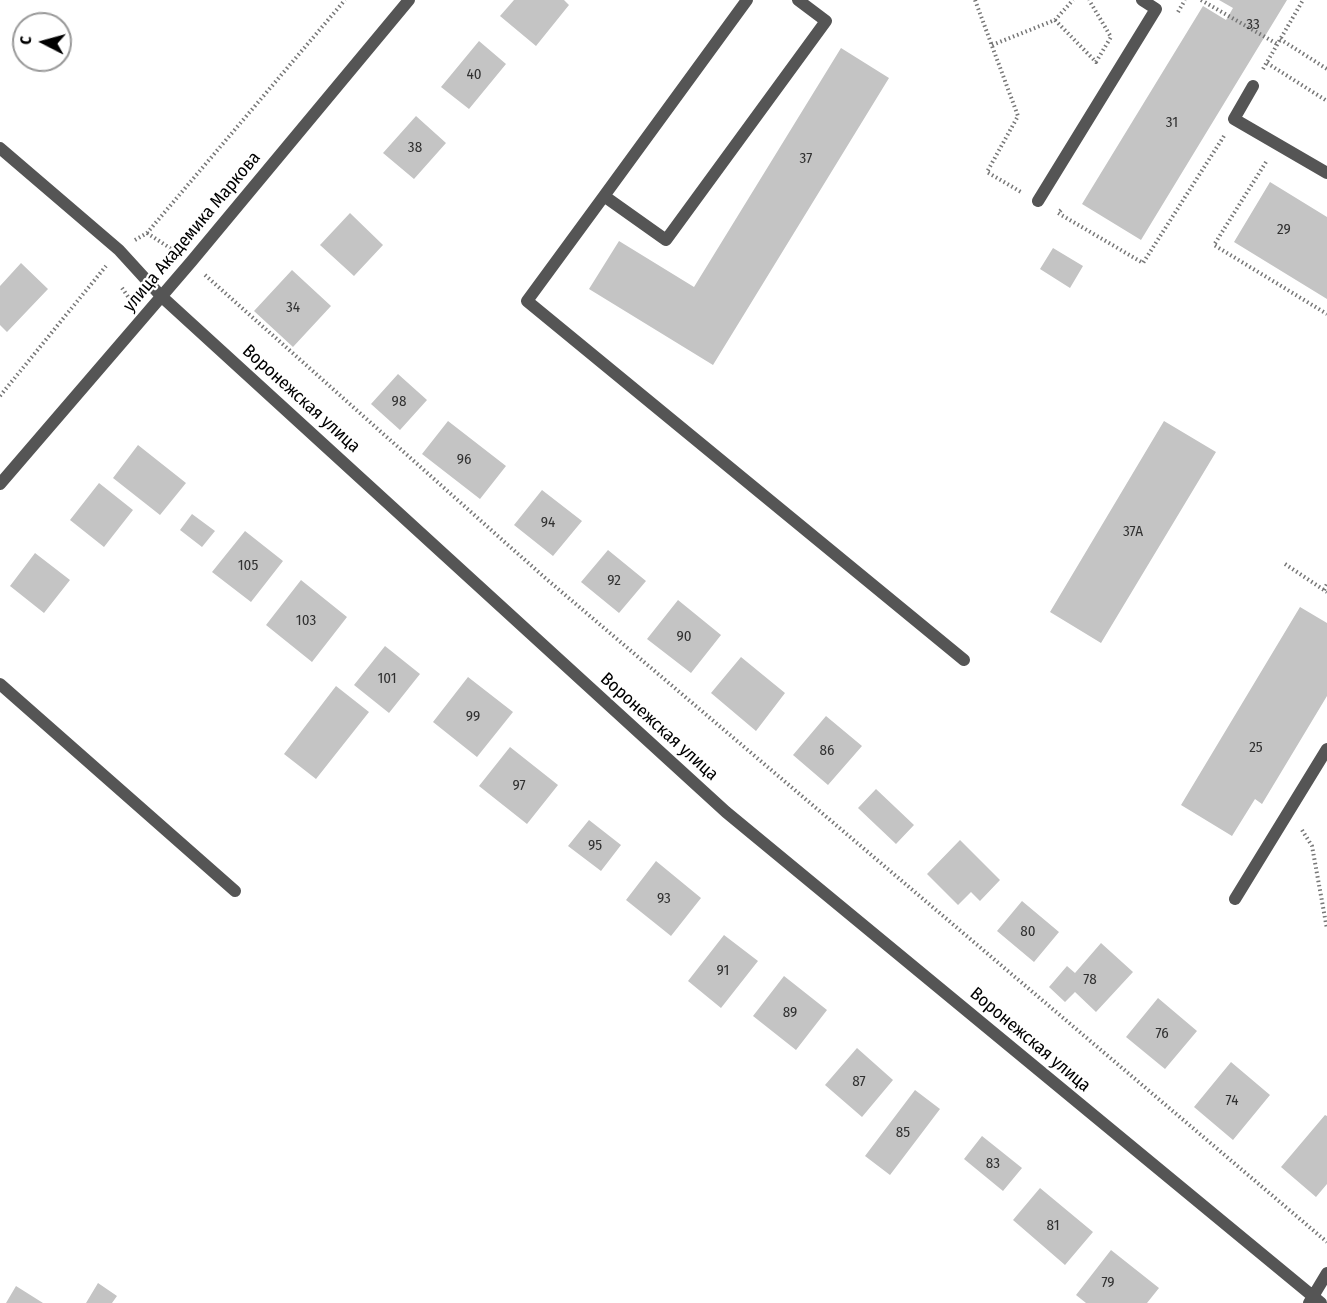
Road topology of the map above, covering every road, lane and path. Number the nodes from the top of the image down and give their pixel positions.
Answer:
1 (345, 0) edge
2 (409, 0) edge
3 (747, 0) edge
4 (798, 0) edge
5 (975, 0) edge
6 (1073, 0) edge
7 (1089, 0) edge
8 (1142, 0) edge
9 (1185, 0) edge
10 (1201, 0) edge
11 (1303, 0) edge
12 (1055, 20) junction
13 (1173, 20) dead end
14 (1279, 42) junction
15 (992, 45) junction
16 (1266, 63) junction
17 (1327, 69) edge
18 (1253, 86) joint
19 (1327, 101) edge
20 (1234, 119) junction
21 (1278, 144) junction
22 (0, 148) edge
23 (1327, 173) edge
24 (604, 196) junction
25 (1038, 201) junction
26 (1065, 203) dead end
27 (1058, 213) junction
28 (147, 232) junction
29 (119, 250) junction
30 (96, 260) dead end
31 (191, 262) junction
32 (105, 267) junction
33 (112, 276) dead end
34 (118, 284) dead end
35 (161, 296) junction
36 (128, 311) dead end
37 (1327, 314) edge
38 (0, 396) edge
39 (0, 484) edge
40 (1285, 564) dead end
41 (1327, 584) edge
42 (1325, 591) edge
43 (964, 660) dead end
44 (0, 684) edge
45 (1327, 749) edge
46 (1290, 809) junction
47 (235, 891) dead end
48 (1235, 899) dead end
49 (1327, 929) edge
50 (1327, 1242) edge
51 (1327, 1273) edge
52 (1314, 1301) edge

1 - 28 path
2 - 31 street, улица Академика Маркова
3 - 24 street
4 - 24 street
5 - 15 path
6 - 12 path
7 - 12 path
8 - 25 street
9 - 13 path
10 - 14 path
11 - 14 path
12 - 15 path
14 - 16 path
14 - 17 path
15 - 25 path
16 - 18 path
16 - 19 path
18 - 20 street
20 - 21 street
20 - 27 path
21 - 23 street
21 - 37 path
22 - 29 street, Воронежская улица
24 - 43 street
25 - 27 path
26 - 27 path
28 - 29 path
28 - 31 path
29 - 32 path
29 - 35 street, Воронежская улица
30 - 32 path
31 - 35 street, улица Академика Маркова
31 - 50 path
32 - 33 path
32 - 38 path
34 - 36 path
35 - 39 street, улица Академика Маркова
35 - 52 street, Воронежская улица
40 - 42 path
41 - 42 path
44 - 47 street
45 - 46 street
46 - 48 street
46 - 49 path
51 - 52 street

